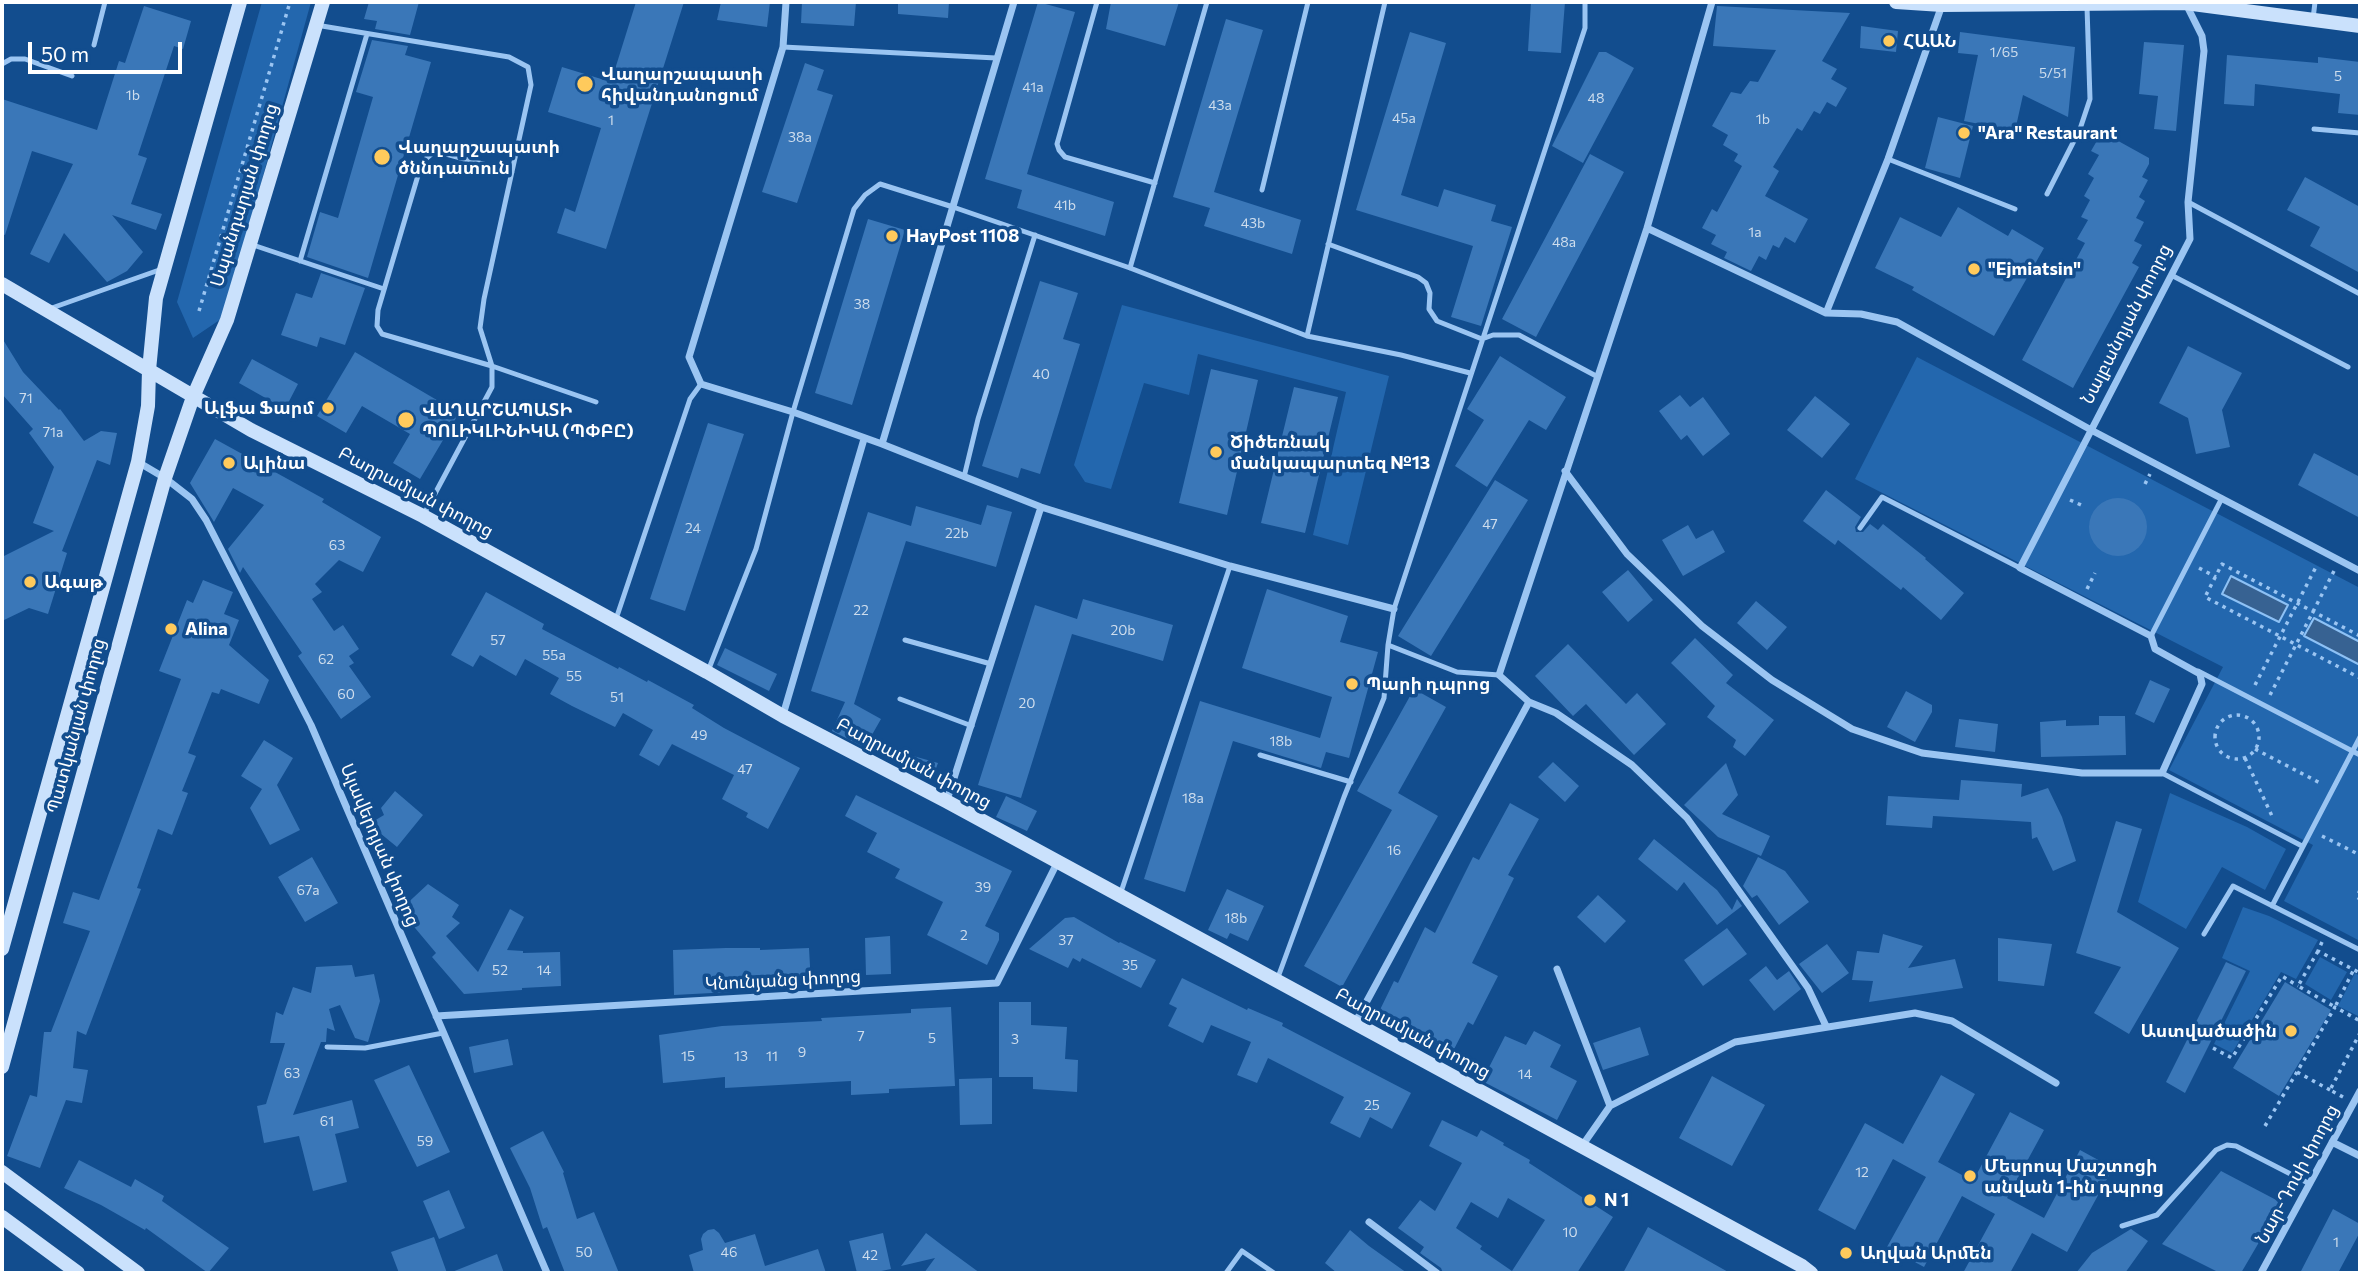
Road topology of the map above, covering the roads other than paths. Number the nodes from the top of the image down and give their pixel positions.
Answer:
1 (106, 2) edge
2 (240, 2) edge
3 (323, 2) edge
4 (786, 2) edge
5 (1014, 2) edge
6 (1097, 2) edge
7 (1208, 2) edge
8 (1308, 2) edge
9 (1385, 2) edge
10 (1584, 2) edge
11 (1712, 2) edge
12 (1896, 2) edge
13 (2185, 2) edge
14 (2315, 2) edge
15 (2087, 4) junction
16 (1942, 5) junction
17 (2313, 20) junction
18 (316, 25) junction
19 (2360, 26) edge
20 (367, 34) junction
21 (94, 45) dead end
22 (783, 47) junction
23 (996, 58) junction
24 (2, 64) edge
25 (72, 76) dead end
26 (2314, 129) dead end
27 (2360, 133) edge
28 (1888, 159) junction
29 (512, 172) junction
30 (1155, 183) junction
31 (1262, 190) dead end
32 (2047, 194) dead end
33 (2188, 202) junction
34 (953, 207) junction
35 (2015, 209) dead end
36 (1647, 228) junction
37 (1035, 236) junction
38 (250, 244) junction
39 (1328, 244) junction
40 (300, 261) junction
41 (165, 268) junction
42 (1130, 268) junction
43 (2173, 276) junction
44 (2, 284) edge
45 (384, 289) junction
46 (2360, 294) edge
47 (46, 310) junction
48 (1826, 313) junction
49 (1307, 337) junction
50 (1482, 339) junction
51 (492, 366) junction
52 (2348, 367) dead end
53 (149, 370) junction
54 (1470, 373) junction
55 (1598, 377) junction
56 (701, 384) junction
57 (193, 397) junction
58 (597, 402) dead end
59 (793, 412) junction
60 (2093, 431) junction
61 (864, 439) junction
62 (882, 444) junction
63 (138, 462) junction
64 (1565, 471) junction
65 (964, 477) junction
66 (165, 478) junction
67 (2222, 498) junction
68 (1041, 507) junction
69 (423, 516) junction
70 (1860, 528) dead end
71 (1230, 566) junction
72 (2020, 568) junction
73 (2360, 570) edge
74 (1394, 609) junction
75 (615, 622) junction
76 (2151, 636) junction
77 (905, 640) dead end
78 (1388, 645) junction
79 (992, 664) junction
80 (2193, 668) junction
81 (707, 672) junction
82 (1499, 675) junction
83 (900, 699) dead end
84 (1530, 702) junction
85 (783, 716) junction
86 (972, 726) junction
87 (2360, 737) edge
88 (2353, 751) junction
89 (1260, 755) dead end
90 (2360, 755) edge
91 (2162, 773) junction
92 (1351, 782) junction
93 (946, 801) junction
94 (2302, 846) junction
95 (1057, 863) junction
96 (1119, 895) junction
97 (2272, 906) junction
98 (2204, 934) dead end
99 (2, 949) edge
100 (2360, 950) edge
101 (1557, 969) dead end
102 (1276, 981) junction
103 (436, 1016) junction
104 (1355, 1024) junction
105 (1826, 1026) junction
106 (443, 1033) junction
107 (327, 1047) dead end
108 (2, 1067) edge
109 (2056, 1083) dead end
110 (2360, 1091) edge
111 (1610, 1106) junction
112 (2332, 1142) junction
113 (1582, 1146) junction
114 (2360, 1156) edge
115 (2, 1172) edge
116 (2310, 1184) junction
117 (2, 1217) edge
118 (1368, 1222) dead end
119 (2122, 1226) dead end
120 (1802, 1271) edge
121 (78, 1273) edge
122 (138, 1273) edge
123 (547, 1273) edge
124 (1226, 1273) edge
125 (1273, 1273) edge
126 (1437, 1273) edge
127 (2261, 1273) edge

1 - 21 lane
2 - 41 main road
3 - 18 main road, Սպանդարյան փողոց
4 - 22 street
5 - 23 street
6 - 30 lane
7 - 30 lane
8 - 31 lane
9 - 39 lane
10 - 50 lane
11 - 36 street
12 - 16 main road
13 - 15 main road
13 - 17 main road
13 - 33 street, Նալբանդյան փողոց
14 - 17 lane
15 - 16 main road
15 - 32 lane
16 - 28 street
17 - 19 main road
18 - 20 lane
18 - 38 main road, Սպանդարյան փողոց
20 - 29 lane
20 - 40 lane
22 - 23 lane
22 - 56 street
23 - 34 street
24 - 25 lane
26 - 27 lane
28 - 35 lane
28 - 48 street
29 - 45 lane
29 - 51 lane
30 - 42 lane
33 - 43 street, Նալբանդյան փողոց
33 - 46 lane
34 - 37 lane
34 - 59 lane
34 - 62 street
36 - 48 street
36 - 55 street
37 - 42 lane
37 - 65 lane
38 - 40 lane
38 - 57 main road, Սպանդարյան փողոց
39 - 49 lane
39 - 50 lane
40 - 45 lane
41 - 47 lane
41 - 53 main road
42 - 49 lane
43 - 52 lane
43 - 60 street, Նալբանդյան փողոց
44 - 47 main road, Բաղրամյան փողոց
45 - 51 lane
47 - 53 main road, Բաղրամյան փողոց
48 - 60 street
49 - 54 lane
50 - 54 lane
50 - 55 lane
51 - 58 lane
51 - 69 lane
53 - 57 main road, Բաղրամյան փողոց
53 - 63 main road, Պատկանյան փողոց
54 - 74 lane
55 - 64 street
56 - 59 street
56 - 75 lane
57 - 66 main road, Պատկանյան փողոց
57 - 69 main road, Բաղրամյան փողոց
59 - 61 street
59 - 81 lane
60 - 67 street
60 - 72 street, Նալբանդյան փողոց
61 - 62 street
61 - 85 street
62 - 65 street
63 - 66 street, Ալավերդյան փողոց
63 - 99 main road, Պատկանյան փողոց
64 - 82 street
64 - 91 street
65 - 68 street
66 - 103 street, Ալավերդյան փողոց
66 - 108 main road, Պատկանյան փողոց
67 - 73 street
67 - 76 lane
68 - 71 street
68 - 79 street
69 - 75 main road, Բաղրամյան փողոց
70 - 72 lane
71 - 74 street
71 - 96 lane
72 - 76 street
74 - 78 lane
75 - 81 main road, Բաղրամյան փողոց
76 - 80 street
77 - 79 lane
78 - 82 lane
78 - 92 lane
79 - 86 street
80 - 88 lane
80 - 91 street
81 - 85 main road, Բաղրամյան փողոց
82 - 84 street
83 - 86 lane
84 - 104 street
84 - 105 street
85 - 93 main road, Բաղրամյան փողոց
86 - 93 street
87 - 88 lane
88 - 90 lane
88 - 94 lane
89 - 92 lane
91 - 94 lane
92 - 102 lane
93 - 95 main road, Բաղրամյան փողոց
94 - 97 lane
95 - 96 main road, Բաղրամյան փողոց
95 - 103 street, Կնունյանց փողոց
96 - 102 main road, Բաղրամյան փողոց
97 - 98 lane
97 - 100 lane
101 - 111 street
102 - 104 main road, Բաղրամյան փողոց
103 - 106 street, Ալավերդյան փողոց
104 - 113 main road, Բաղրամյան փողոց
105 - 109 street
105 - 111 street
106 - 107 lane
106 - 123 street, Ալավերդյան փողոց
110 - 112 street, Նար-Դոսի փողոց
111 - 113 street
112 - 114 street
112 - 116 street, Նար-Դոսի փողոց
113 - 120 main road, Բաղրամյան փողոց
115 - 122 main road
116 - 119 lane
116 - 127 street, Նար-Դոսի փողոց
117 - 121 main road
118 - 126 street
124 - 125 lane

